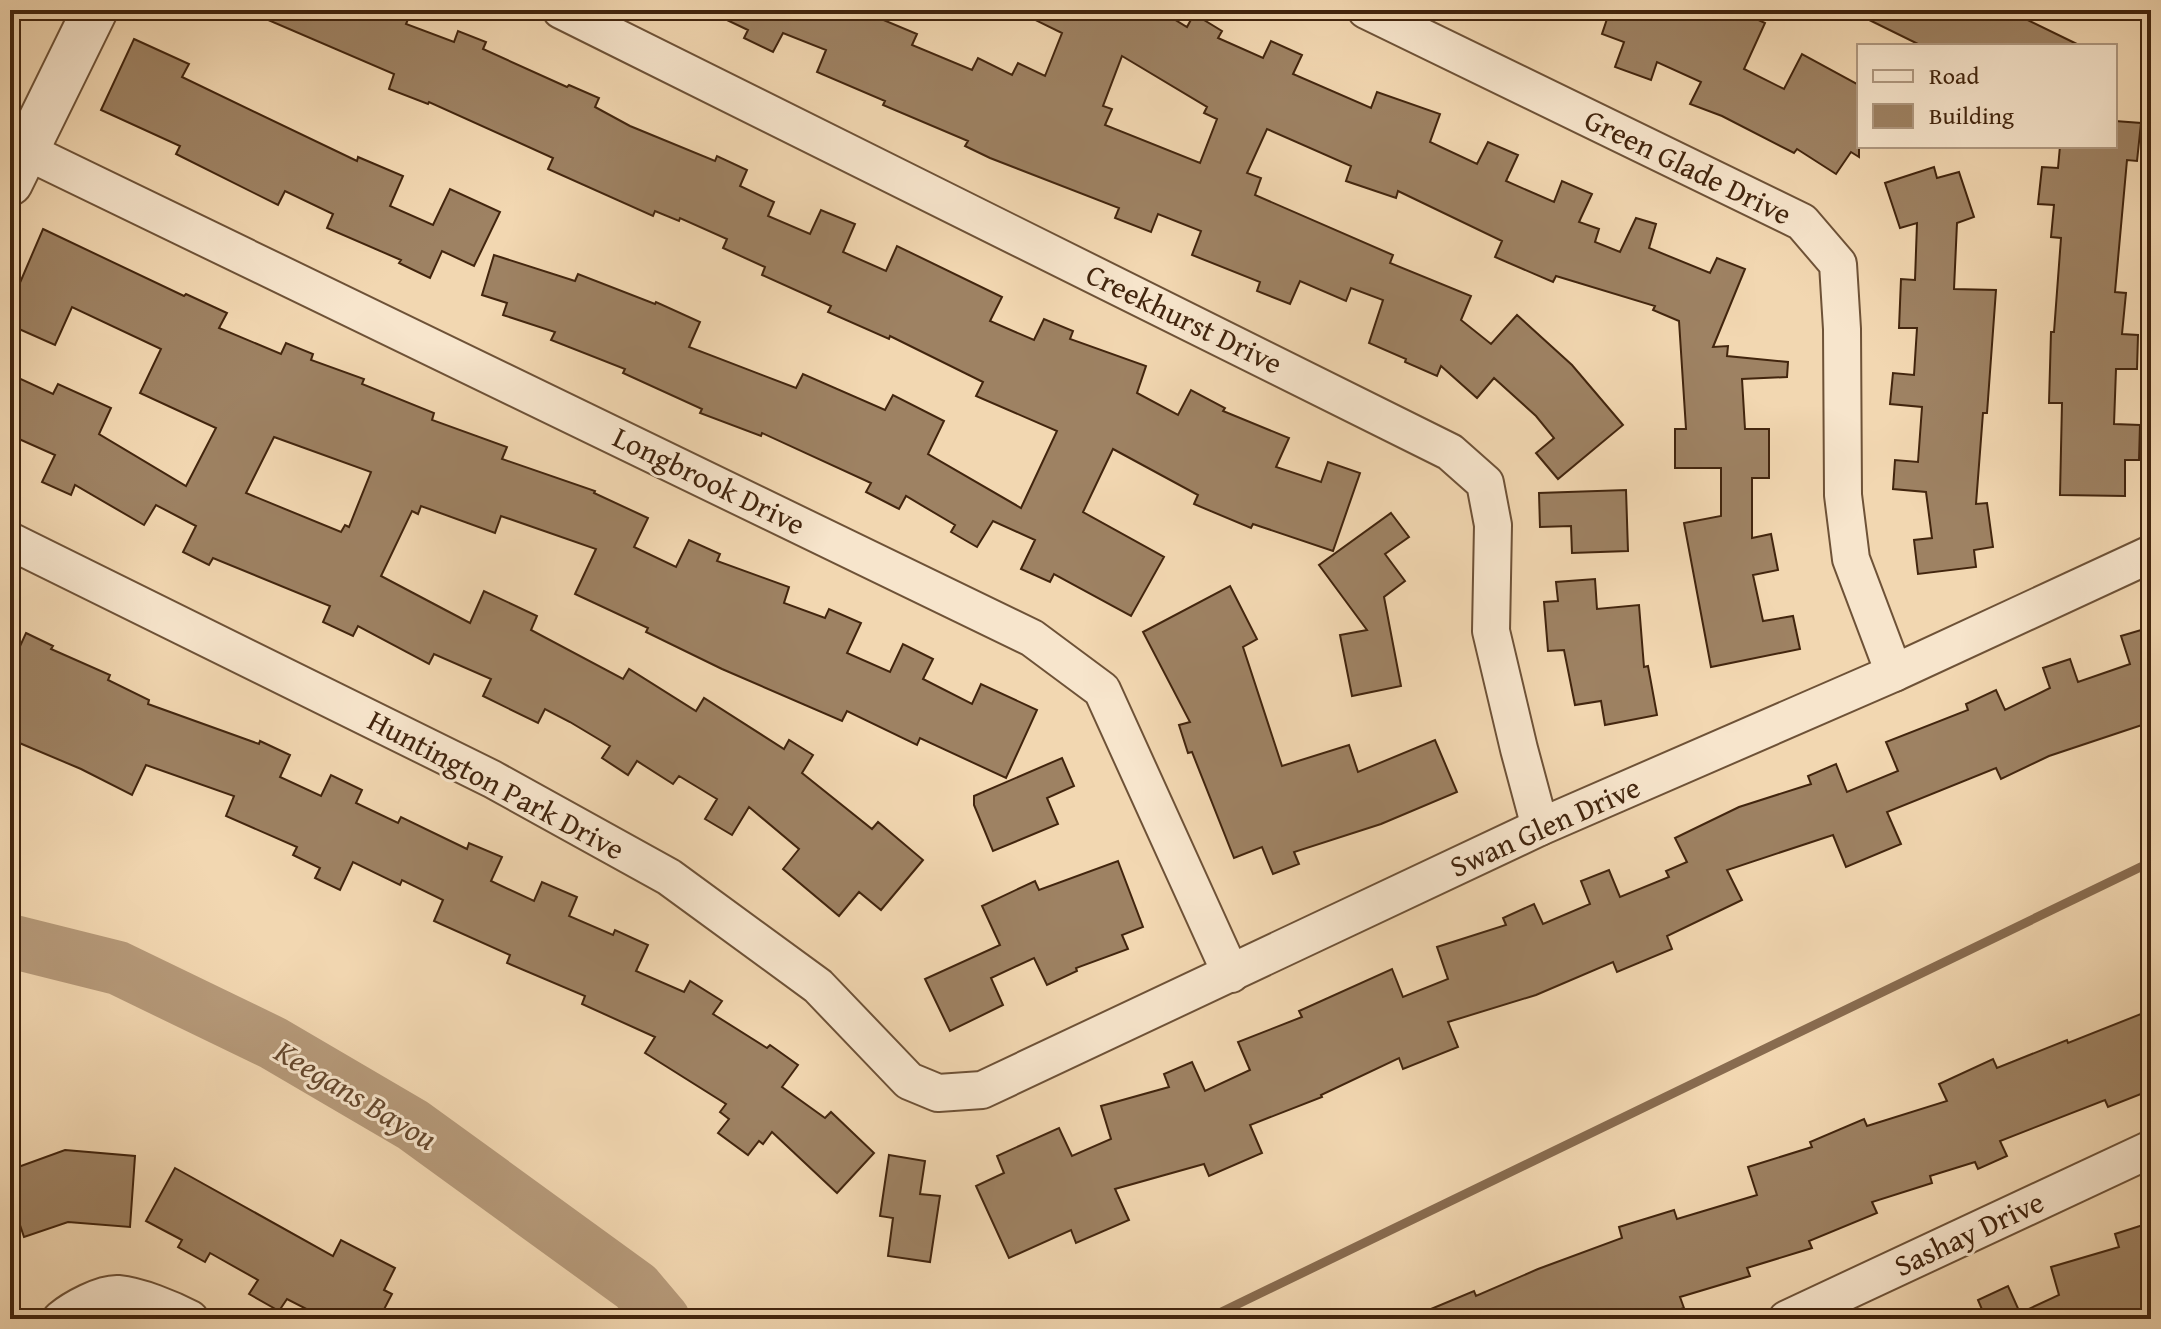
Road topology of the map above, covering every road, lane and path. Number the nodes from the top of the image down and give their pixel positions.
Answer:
1 (95, 10) edge
2 (561, 10) edge
3 (1366, 10) edge
4 (18, 167) edge
5 (10, 541) edge
6 (2151, 554) edge
7 (1894, 673) junction
8 (1540, 827) junction
9 (1231, 974) junction
10 (938, 1093) joint
11 (2151, 1149) edge
12 (61, 1319) edge
13 (190, 1319) edge
14 (1787, 1319) edge

1 - 4 street
2 - 8 street, Creekhurst Drive
3 - 7 street, Green Glade Drive
4 - 9 street, Longbrook Drive
5 - 10 street, Huntington Park Drive
6 - 7 street, Swan Glen Drive
7 - 8 street, Swan Glen Drive
8 - 9 street, Swan Glen Drive
9 - 10 street, Swan Glen Drive
11 - 14 street, Sashay Drive
12 - 13 street

